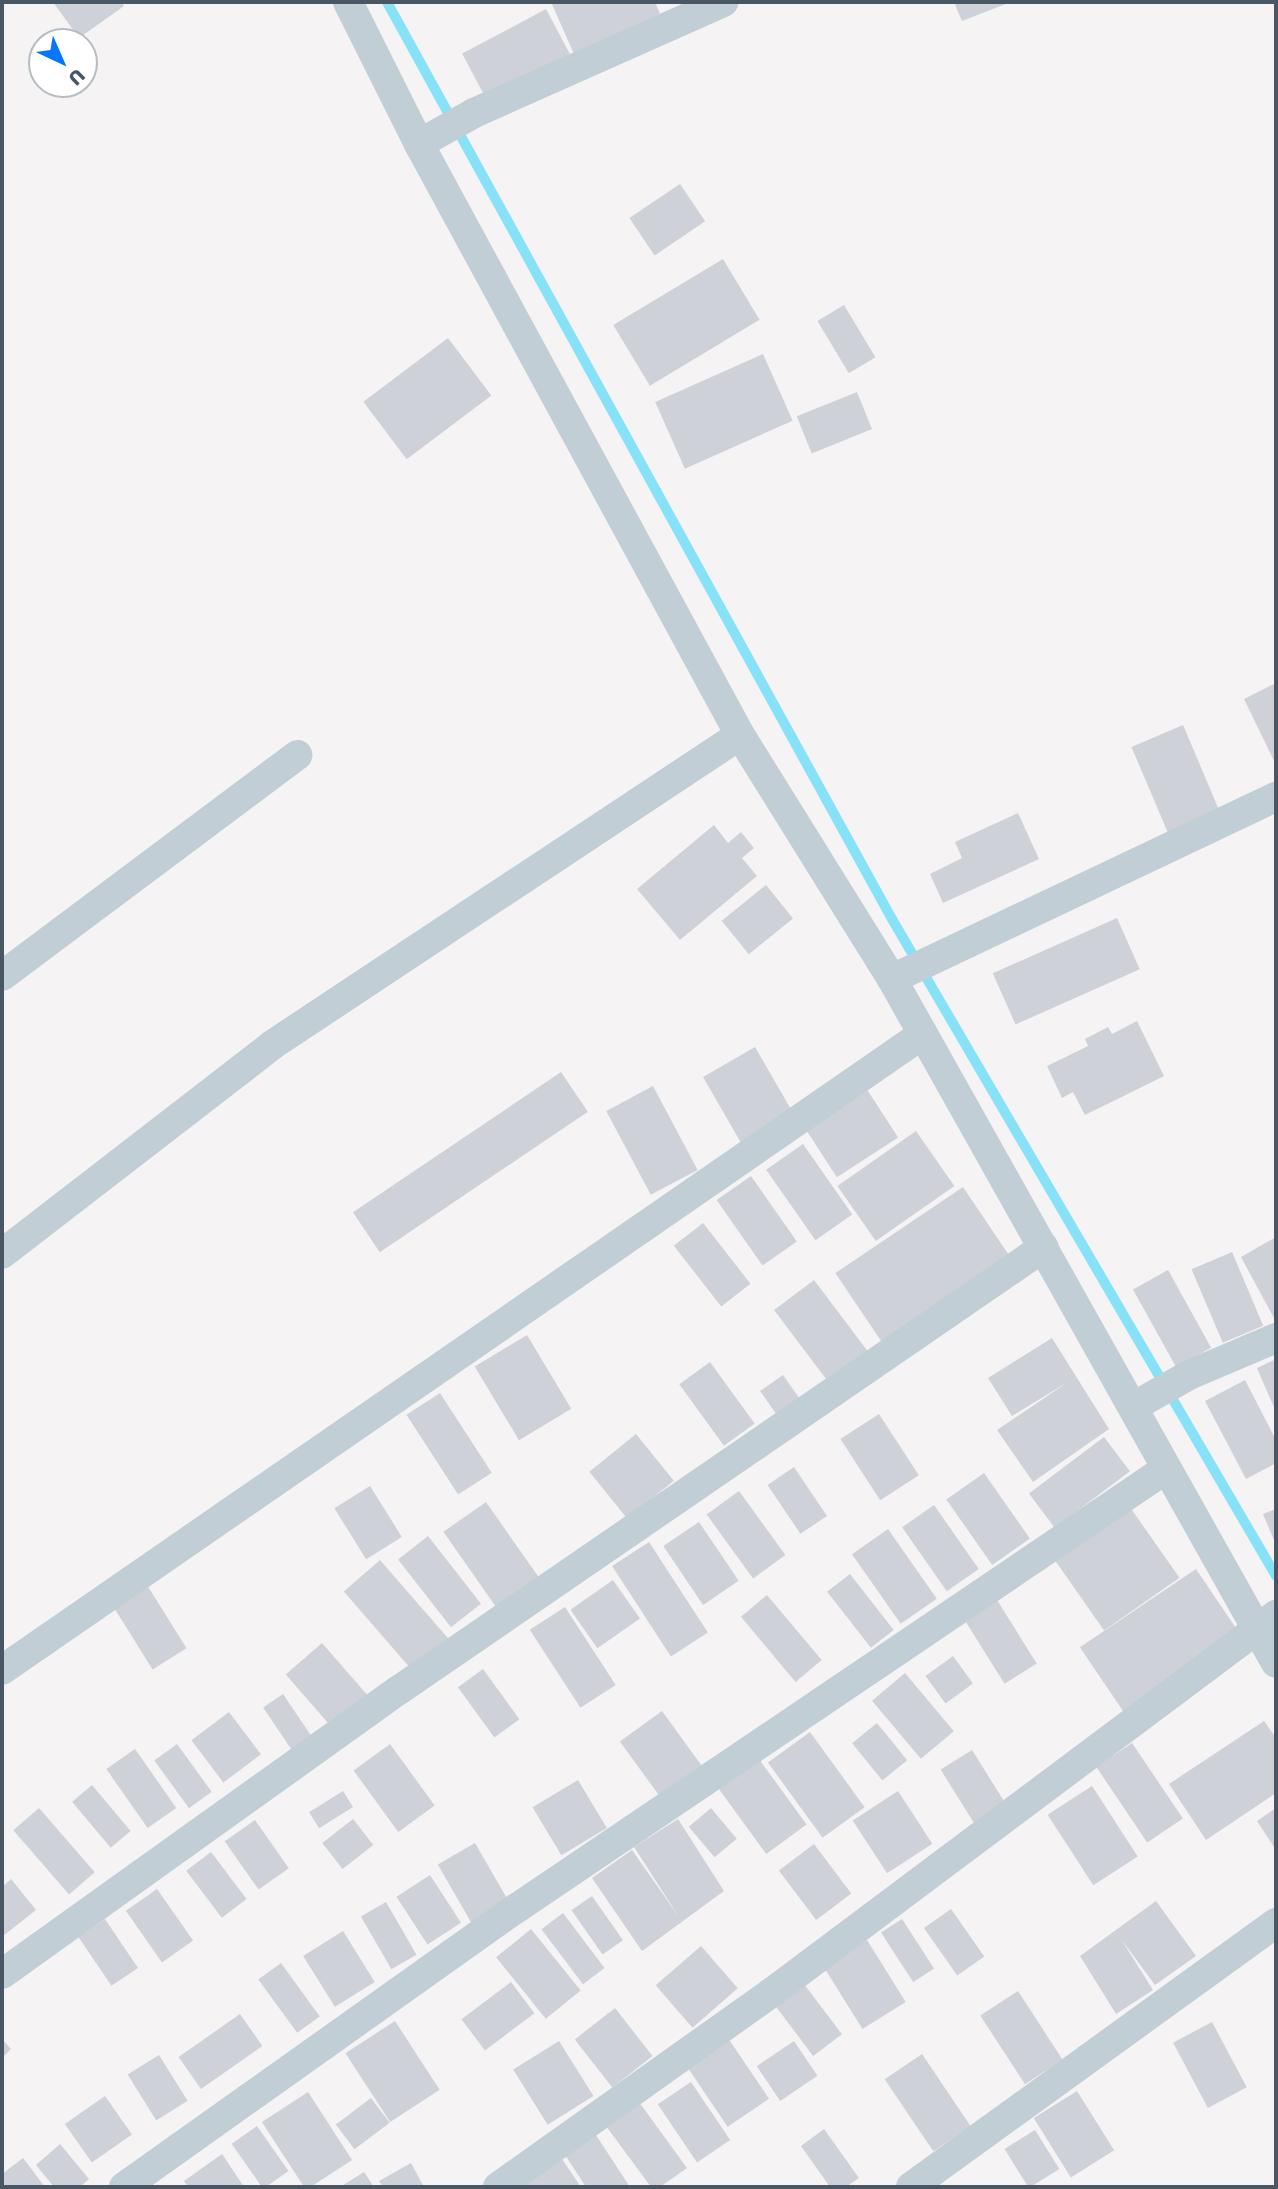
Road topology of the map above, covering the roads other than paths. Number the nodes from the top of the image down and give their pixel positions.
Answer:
1 (348, 2) edge
2 (723, 2) edge
3 (429, 138) junction
4 (740, 735) junction
5 (297, 755) dead end
6 (1276, 797) edge
7 (909, 969) junction
8 (2, 976) edge
9 (923, 1034) junction
10 (1044, 1247) junction
11 (2, 1254) edge
12 (1276, 1338) edge
13 (1142, 1402) junction
14 (1166, 1469) junction
15 (1267, 1621) edge
16 (1276, 1663) edge
17 (2, 1670) edge
18 (1276, 1923) edge
19 (2, 1974) edge
20 (124, 2187) edge
21 (498, 2187) edge
22 (911, 2187) edge

1 - 3 street
2 - 3 street
3 - 4 street
4 - 7 street
4 - 11 street
5 - 8 street
6 - 7 street
7 - 9 street
9 - 10 street
9 - 17 street
10 - 13 street
10 - 19 street
12 - 13 street
13 - 14 street
14 - 15 street
14 - 20 street
15 - 16 street
15 - 21 street
18 - 22 street

